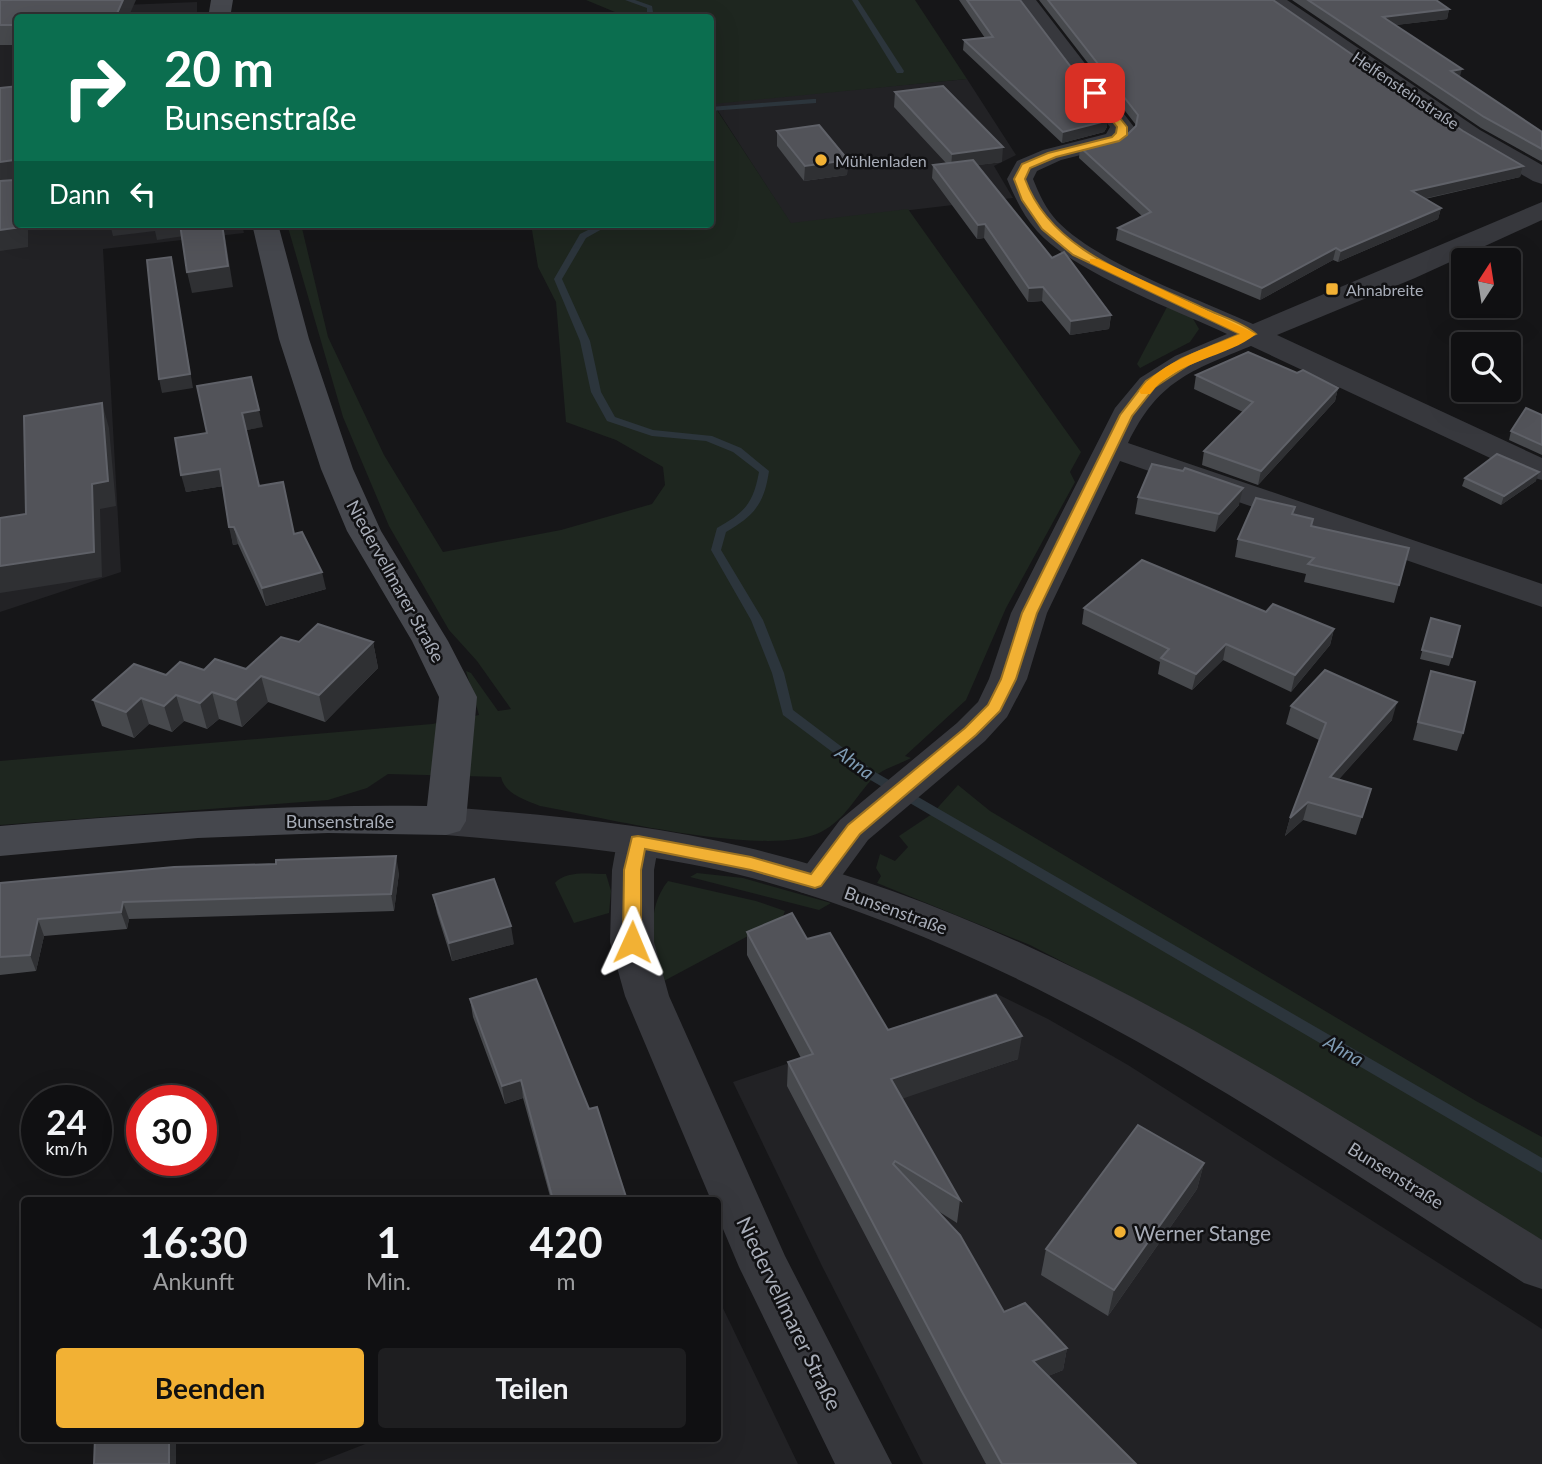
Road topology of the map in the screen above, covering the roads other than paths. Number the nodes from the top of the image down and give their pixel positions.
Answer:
1 (1025, 0) edge
2 (1273, 0) edge
3 (1542, 176) edge
4 (1542, 210) edge
5 (266, 228) edge
6 (1250, 334) junction
7 (1110, 449) junction
8 (1542, 470) edge
9 (1542, 596) edge
10 (446, 821) junction
11 (0, 841) edge
12 (638, 842) junction
13 (815, 881) junction
14 (1542, 1267) edge
15 (864, 1464) edge

1 - 6 street
2 - 3 street, Helfensteinstraße
4 - 6 street
5 - 10 main road, Niedervellmarer Straße
6 - 7 street
6 - 8 street
7 - 9 street
7 - 13 street
10 - 11 main road, Bunsenstraße
10 - 12 street, Bunsenstraße
12 - 13 street, Bunsenstraße
12 - 15 street, Niedervellmarer Straße
13 - 14 street, Bunsenstraße

